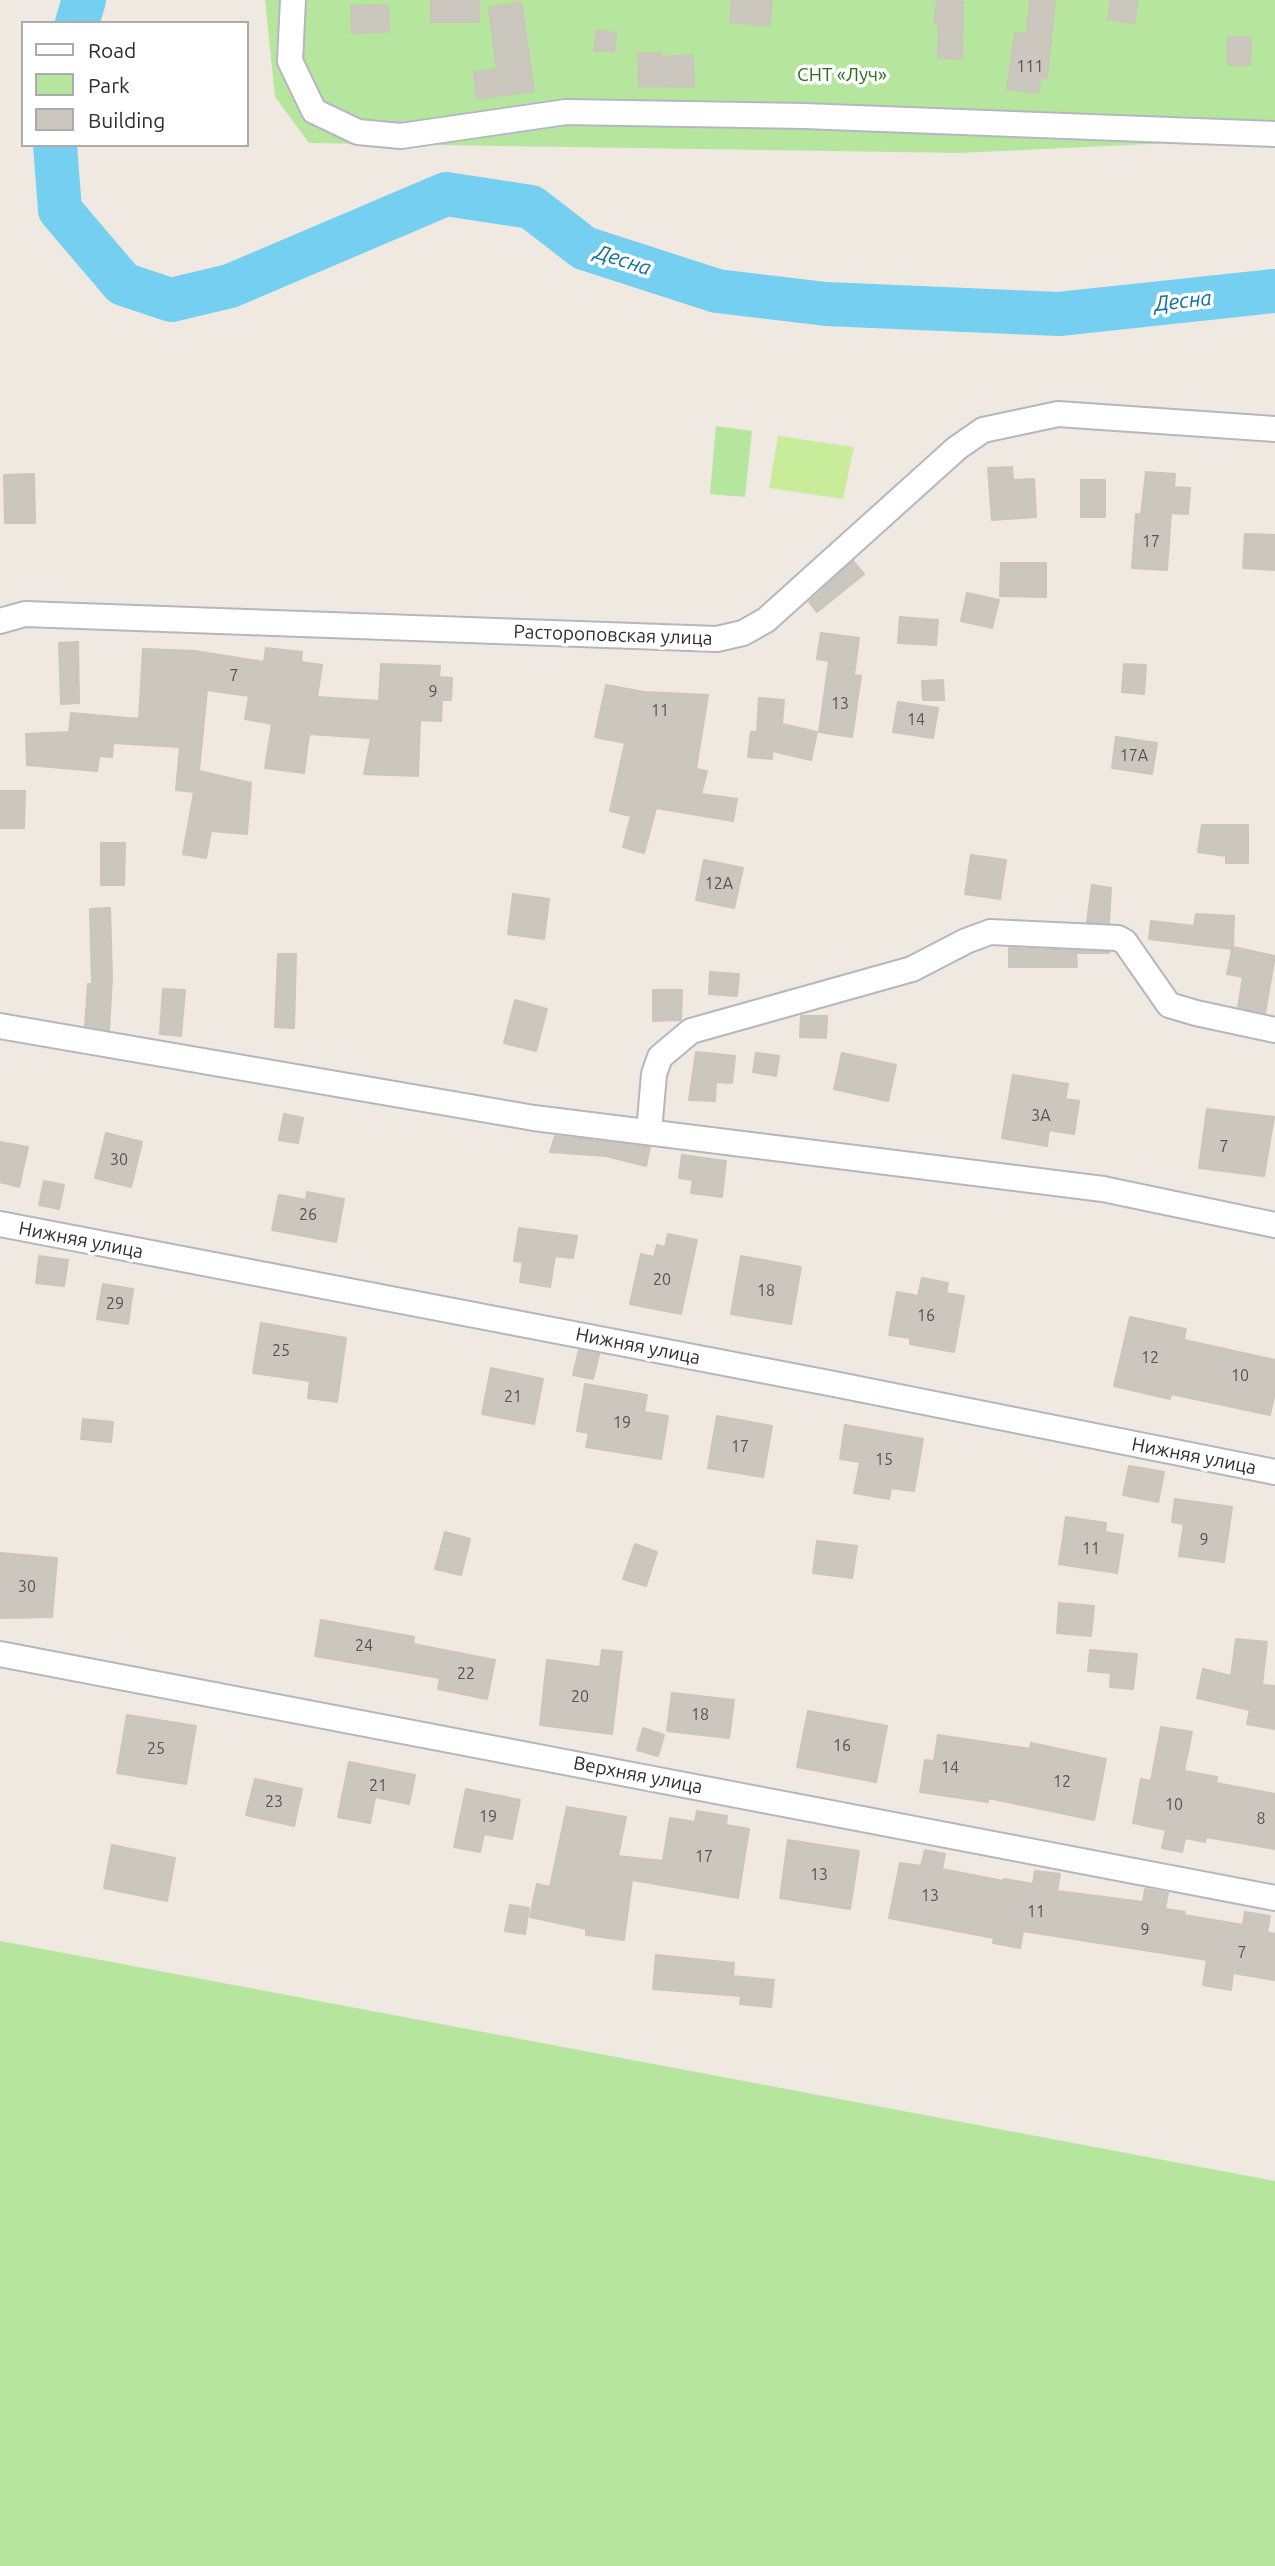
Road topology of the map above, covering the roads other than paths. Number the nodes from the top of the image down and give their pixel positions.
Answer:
1 (293, 0) edge
2 (1275, 134) edge
3 (1275, 429) edge
4 (0, 621) edge
5 (0, 1026) edge
6 (1275, 1030) edge
7 (649, 1132) junction
8 (0, 1224) edge
9 (1275, 1225) edge
10 (1275, 1472) edge
11 (0, 1654) edge
12 (1275, 1898) edge

1 - 2 street
3 - 4 street, Растороповская улица
5 - 7 street
6 - 7 street
7 - 9 street
8 - 10 street, Нижняя улица
11 - 12 street, Верхняя улица

